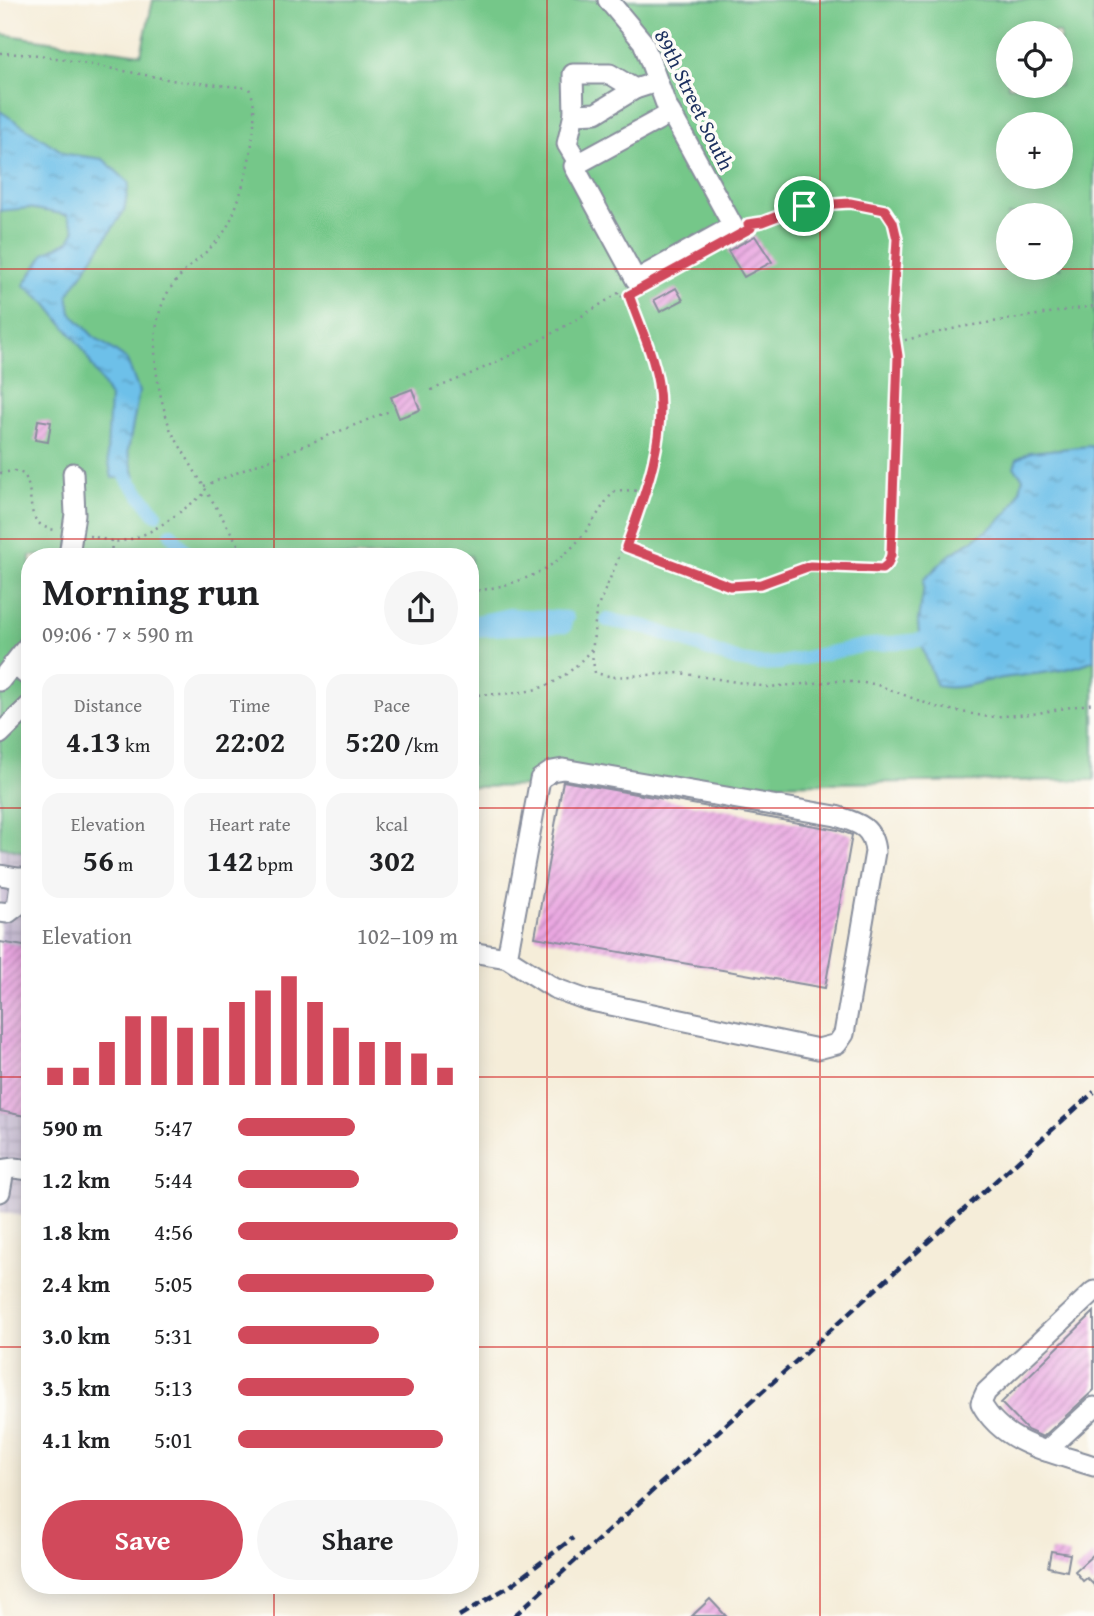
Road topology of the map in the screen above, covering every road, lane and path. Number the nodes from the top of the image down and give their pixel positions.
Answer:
1 (608, 0) edge
2 (0, 52) edge
3 (657, 82) junction
4 (635, 89) junction
5 (671, 113) junction
6 (574, 114) junction
7 (579, 163) junction
8 (742, 227) junction
9 (1094, 306) edge
10 (897, 342) junction
11 (431, 390) dead end
12 (392, 410) dead end
13 (0, 473) edge
14 (73, 473) dead end
15 (204, 486) junction
16 (646, 491) junction
17 (207, 492) junction
18 (50, 529) dead end
19 (95, 536) dead end
20 (112, 541) junction
21 (626, 547) junction
22 (70, 548) edge
23 (112, 548) edge
24 (240, 548) edge
25 (479, 590) edge
26 (594, 646) junction
27 (21, 655) edge
28 (14, 664) junction
29 (21, 670) edge
30 (0, 681) edge
31 (479, 695) edge
32 (1094, 704) edge
33 (21, 714) edge
34 (0, 734) edge
35 (0, 875) edge
36 (21, 878) edge
37 (21, 894) edge
38 (0, 912) edge
39 (479, 953) edge
40 (507, 958) junction
41 (2, 1170) edge
42 (21, 1170) edge
43 (0, 1192) edge
44 (1094, 1292) edge
45 (1094, 1407) edge
46 (1046, 1451) junction
47 (1094, 1466) edge

1 - 3 street, 89th Street South
2 - 15 path
3 - 4 street
3 - 5 street, 89th Street South
4 - 6 street
4 - 6 street
5 - 7 street
5 - 8 street, 89th Street South
6 - 7 street
7 - 8 street
8 - 10 path
9 - 10 path
10 - 21 path
11 - 16 path
12 - 15 path
13 - 18 path
14 - 22 street
15 - 17 path
16 - 21 path
16 - 25 path
17 - 20 path
17 - 24 path
19 - 20 path
20 - 23 path
21 - 26 path
26 - 31 path
26 - 32 path
27 - 28 street
28 - 29 street
28 - 30 street
33 - 34 street
35 - 36 street
37 - 38 street
39 - 40 street
40 - 40 street
41 - 42 street
41 - 43 street
44 - 46 street
45 - 46 street
46 - 47 street

